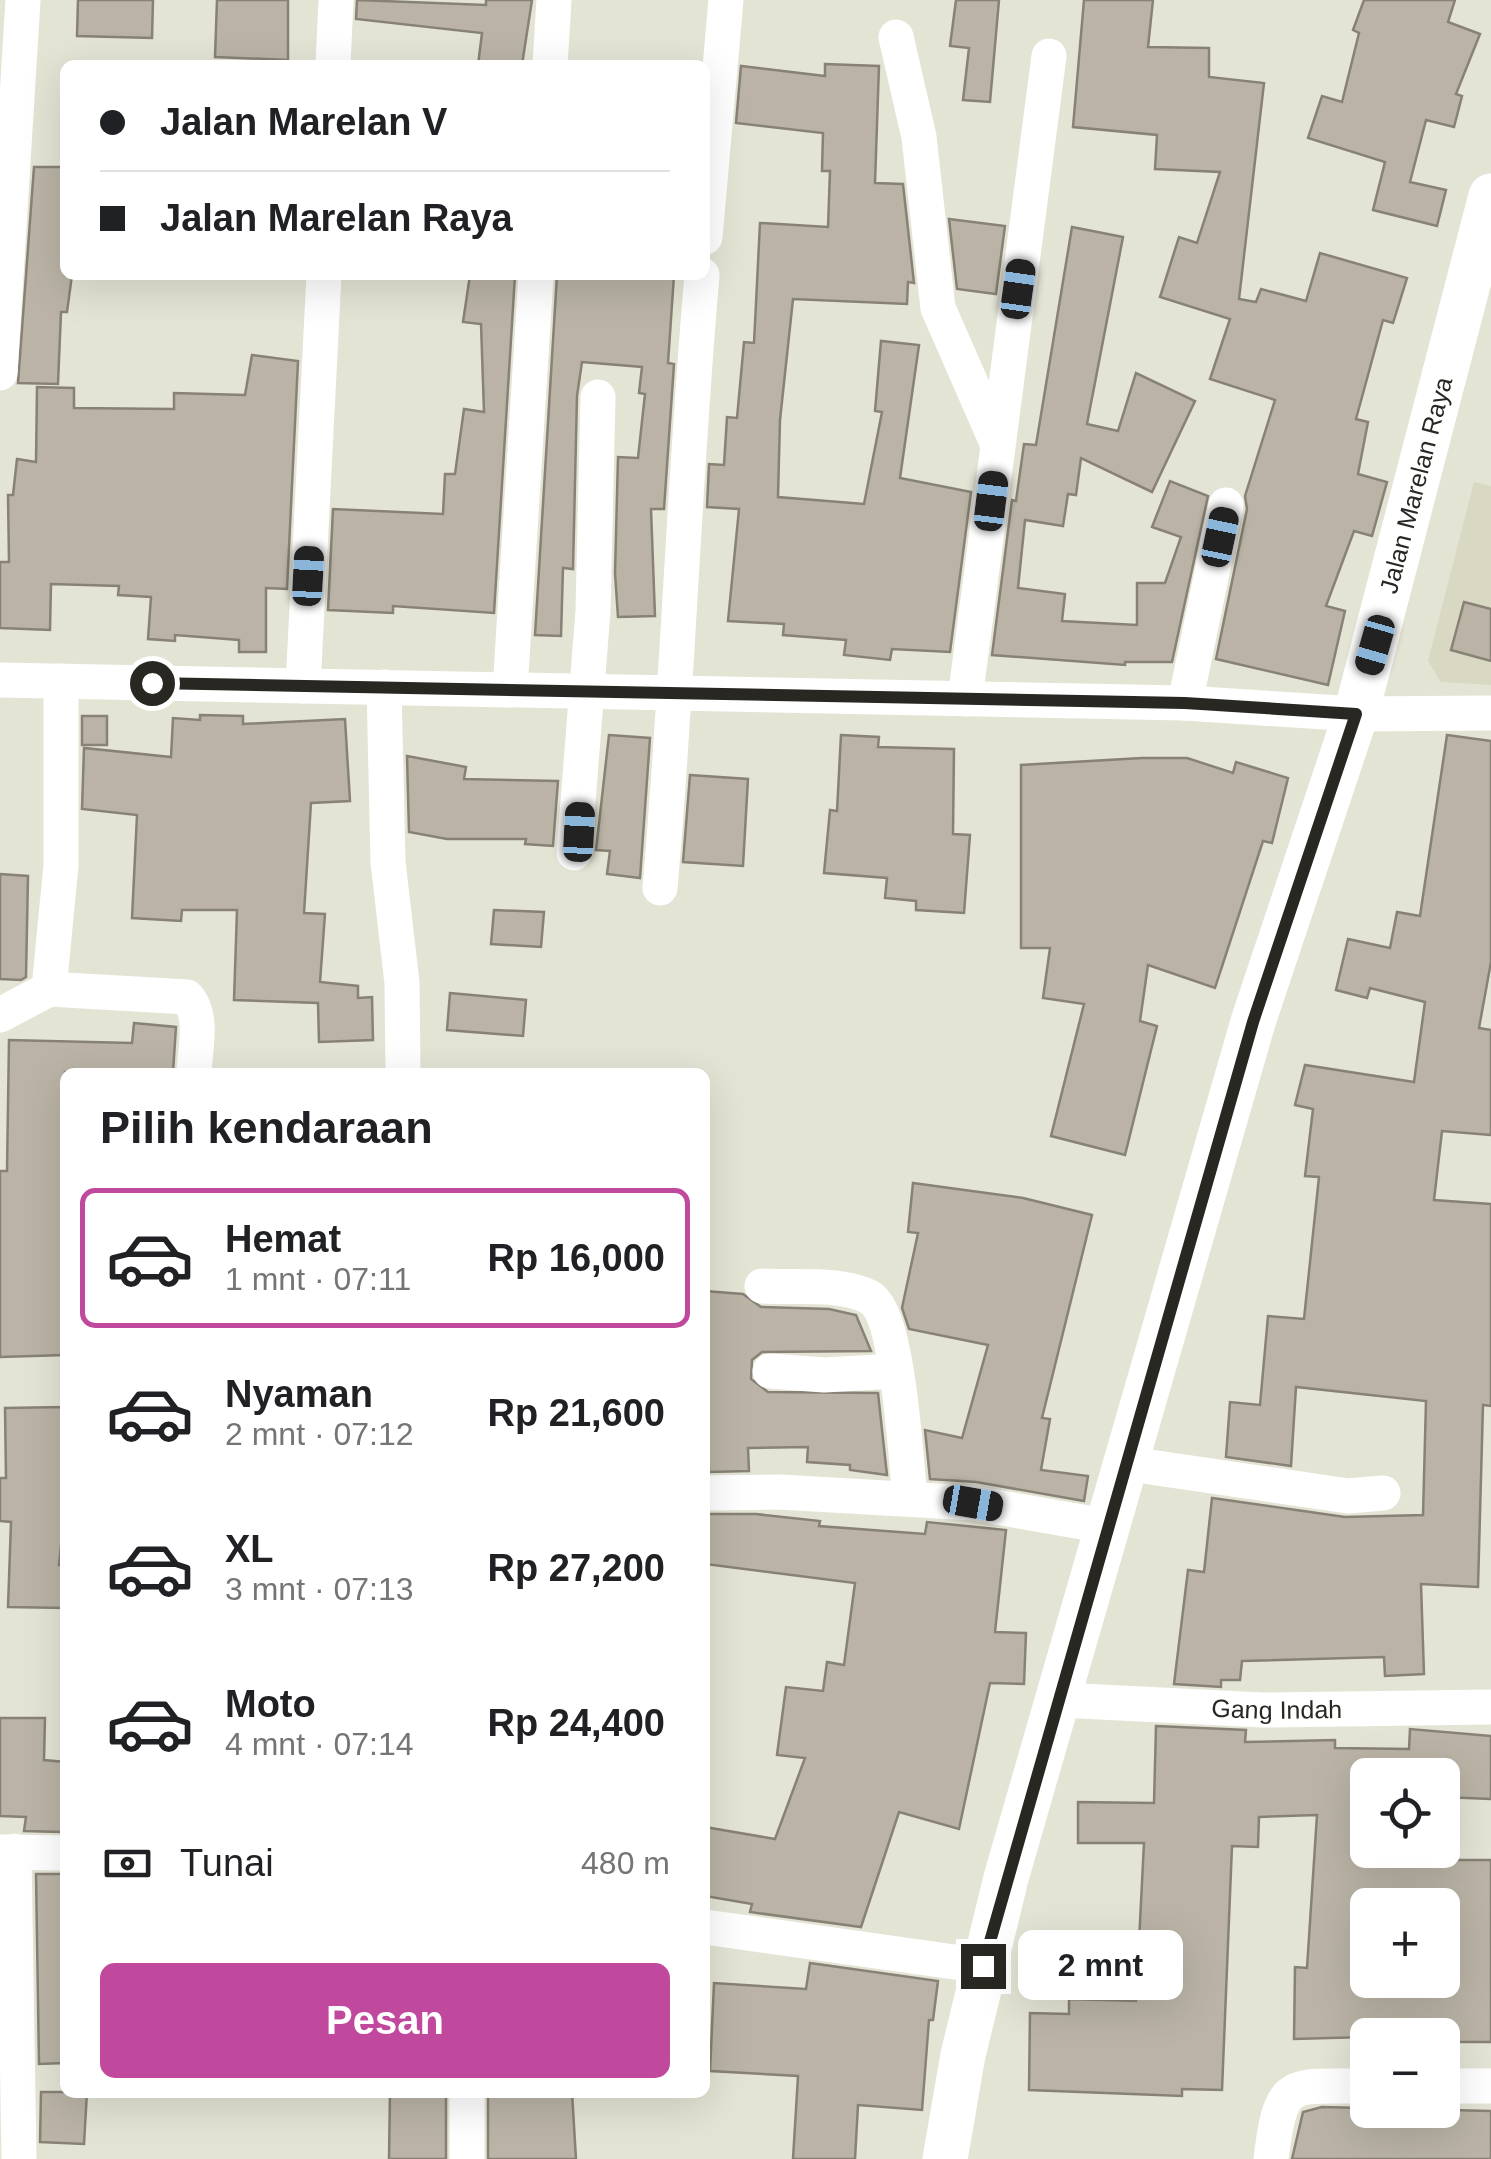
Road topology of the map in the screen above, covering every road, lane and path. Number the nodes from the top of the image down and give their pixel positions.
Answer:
1 (22, 0) edge
2 (336, 0) edge
3 (554, 0) edge
4 (726, 0) edge
5 (896, 37) dead end
6 (1049, 56) dead end
7 (333, 60) edge
8 (550, 60) edge
9 (710, 181) edge
10 (1491, 196) edge
11 (324, 280) edge
12 (536, 280) edge
13 (702, 280) edge
14 (0, 373) edge
15 (598, 397) dead end
16 (998, 446) junction
17 (1226, 504) dead end
18 (0, 680) edge
19 (61, 681) junction
20 (303, 686) junction
21 (384, 688) junction
22 (510, 690) junction
23 (586, 691) junction
24 (677, 693) junction
25 (965, 698) junction
26 (1185, 703) junction
27 (1491, 713) edge
28 (1356, 714) junction
29 (574, 853) dead end
30 (660, 888) dead end
31 (49, 989) junction
32 (0, 1015) edge
33 (194, 1068) edge
34 (403, 1068) edge
35 (762, 1286) dead end
36 (770, 1371) dead end
37 (896, 1371) junction
38 (1124, 1463) junction
39 (710, 1492) edge
40 (1383, 1493) dead end
41 (910, 1499) junction
42 (1105, 1526) junction
43 (1059, 1700) junction
44 (1491, 1706) edge
45 (7, 1852) edge
46 (60, 1853) edge
47 (710, 1928) edge
48 (983, 1966) junction
49 (1350, 2086) edge
50 (1460, 2086) edge
51 (1491, 2086) edge
52 (468, 2098) edge
53 (13, 2137) edge
54 (466, 2159) edge
55 (945, 2159) edge
56 (1271, 2159) edge

1 - 14 street
2 - 7 street
3 - 8 street
4 - 9 street
5 - 16 street
6 - 16 street
10 - 28 main road, Jalan Marelan Raya
11 - 20 street
12 - 22 street
13 - 24 street
15 - 23 street
16 - 25 street
17 - 26 street
18 - 19 street
19 - 20 street
19 - 31 street
20 - 21 street
21 - 22 street
21 - 34 street
22 - 23 street
23 - 24 street
23 - 29 street
24 - 25 street
24 - 30 street
25 - 26 street
26 - 28 street
27 - 28 street
28 - 38 main road, Jalan Marelan Raya
31 - 32 street
31 - 33 street
35 - 37 street
36 - 37 street
37 - 41 street
38 - 40 street
38 - 42 main road, Jalan Marelan Raya
39 - 41 street
41 - 42 street
42 - 43 main road, Jalan Marelan Raya
43 - 44 street, Gang Indah
43 - 48 main road, Jalan Marelan Raya
45 - 46 street
45 - 53 street
47 - 48 street
48 - 55 main road, Jalan Marelan Raya
49 - 56 street
50 - 51 street
52 - 54 street

